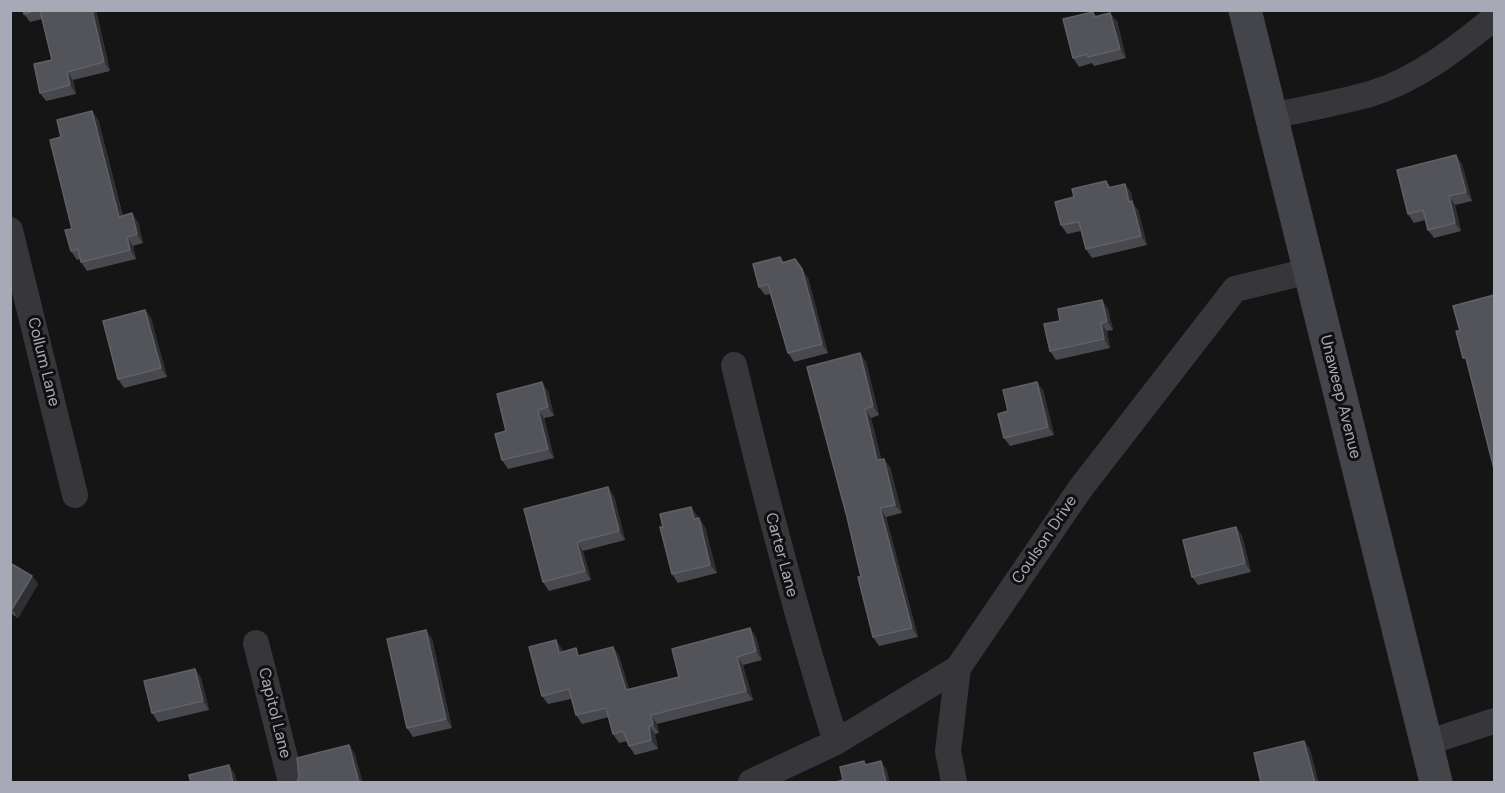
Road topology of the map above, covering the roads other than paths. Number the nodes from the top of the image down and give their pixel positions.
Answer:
1 (1245, 10) edge
2 (1494, 18) edge
3 (1272, 117) junction
4 (10, 230) edge
5 (1309, 271) junction
6 (734, 365) dead end
7 (75, 495) dead end
8 (256, 643) dead end
9 (958, 668) junction
10 (1494, 721) edge
11 (836, 742) junction
12 (1426, 743) junction
13 (291, 783) edge
14 (751, 783) edge
15 (954, 783) edge
16 (1436, 783) edge

1 - 3 main road, Unaweep Avenue
2 - 3 street
3 - 5 main road, Unaweep Avenue
4 - 7 street, Collum Lane
5 - 9 street, Coulson Drive
5 - 12 main road, Unaweep Avenue
6 - 11 street, Carter Lane
8 - 13 street, Capitol Lane
9 - 11 street, Coulson Drive
9 - 15 street
10 - 12 street
11 - 14 street, Coulson Drive
12 - 16 main road, Unaweep Avenue

